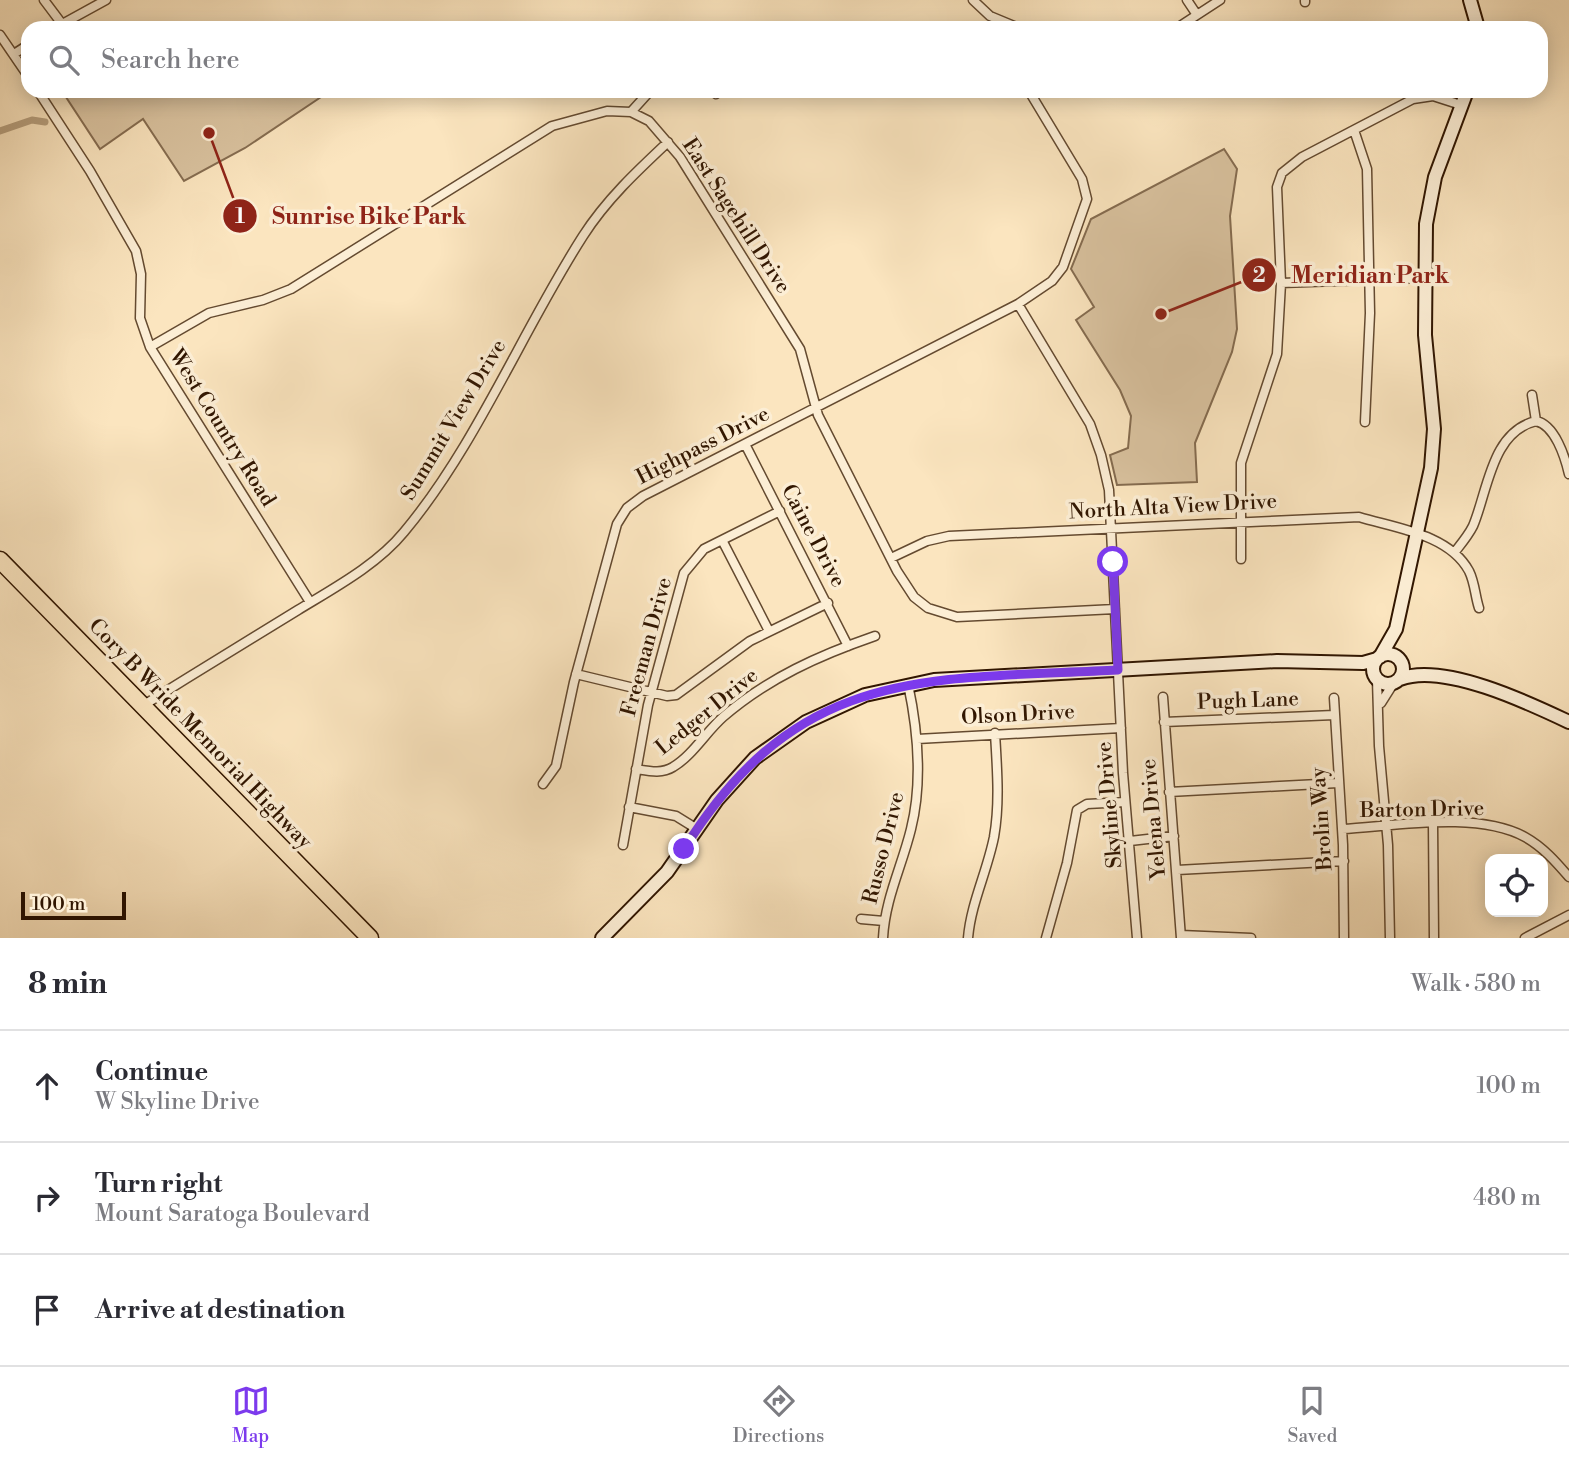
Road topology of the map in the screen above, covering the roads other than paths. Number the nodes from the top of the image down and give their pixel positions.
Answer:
1 (44, 0) edge
2 (106, 0) edge
3 (973, 0) edge
4 (1188, 0) edge
5 (1220, 0) edge
6 (1470, 0) edge
7 (1197, 15) junction
8 (55, 21) edge
9 (67, 21) edge
10 (1002, 21) edge
11 (1188, 21) edge
12 (1476, 21) edge
13 (0, 36) edge
14 (21, 50) edge
15 (14, 54) junction
16 (21, 65) edge
17 (42, 98) edge
18 (644, 98) edge
19 (1033, 98) edge
20 (1420, 98) edge
21 (1439, 98) edge
22 (1464, 98) edge
23 (1461, 105) junction
24 (631, 112) junction
25 (1353, 130) junction
26 (668, 142) junction
27 (1369, 278) junction
28 (1424, 278) junction
29 (1280, 283) junction
30 (1018, 304) junction
31 (150, 347) junction
32 (1532, 395) dead end
33 (815, 407) junction
34 (1536, 421) junction
35 (1365, 422) dead end
36 (745, 444) junction
37 (1569, 474) edge
38 (780, 511) junction
39 (1240, 521) junction
40 (1111, 528) junction
41 (1416, 534) junction
42 (722, 540) junction
43 (1454, 553) junction
44 (891, 558) junction
45 (1241, 559) dead end
46 (0, 560) edge
47 (310, 602) junction
48 (828, 603) junction
49 (1479, 608) dead end
50 (1115, 609) junction
51 (1396, 629) junction
52 (769, 631) junction
53 (875, 636) dead end
54 (848, 646) junction
55 (1379, 658) junction
56 (1400, 661) junction
57 (1347, 664) junction
58 (1118, 670) junction
59 (576, 674) junction
60 (1429, 676) junction
61 (1376, 678) junction
62 (1396, 681) junction
63 (907, 683) junction
64 (651, 692) junction
65 (1163, 697) dead end
66 (1334, 698) dead end
67 (144, 705) junction
68 (1379, 709) junction
69 (1334, 715) junction
70 (1164, 722) junction
71 (1569, 722) edge
72 (1121, 728) junction
73 (995, 733) junction
74 (917, 739) junction
75 (636, 769) junction
76 (1338, 783) junction
77 (543, 784) dead end
78 (1170, 792) junction
79 (1125, 802) junction
80 (629, 807) junction
81 (1433, 824) junction
82 (1387, 827) junction
83 (697, 829) junction
84 (1342, 829) junction
85 (1174, 836) junction
86 (1130, 841) junction
87 (623, 845) dead end
88 (1344, 861) junction
89 (1177, 870) junction
90 (1569, 877) edge
91 (1569, 915) edge
92 (860, 919) dead end
93 (884, 921) junction
94 (1181, 937) edge
95 (370, 938) edge
96 (602, 938) edge
97 (883, 938) edge
98 (968, 938) edge
99 (1046, 938) edge
100 (1137, 938) edge
101 (1251, 938) edge
102 (1344, 938) edge
103 (1390, 938) edge
104 (1434, 938) edge
105 (1525, 938) edge

1 - 8 street
2 - 9 street
3 - 10 street
4 - 7 street
5 - 7 street
6 - 12 street
7 - 11 street
13 - 15 street
14 - 15 street
15 - 16 street
17 - 31 street, West Country Road
18 - 24 street
19 - 30 street, Highpass Drive
20 - 25 street
21 - 23 street
22 - 23 street
23 - 28 street
24 - 26 street, East Sagehill Drive
24 - 31 street
25 - 27 street
25 - 29 street
26 - 33 street, East Sagehill Drive
26 - 47 street, Summit View Drive
27 - 28 street
27 - 29 street
27 - 35 street
28 - 41 street
29 - 39 street
30 - 33 street, Highpass Drive
30 - 40 street, Skyline Drive
31 - 47 street, West Country Road
32 - 34 street
33 - 36 street, Highpass Drive
33 - 44 street, East Sagehill Drive
34 - 37 street
34 - 43 street
36 - 38 street, Caine Drive
36 - 59 street, Highpass Drive
38 - 42 street, Freeman Drive
38 - 48 street, Caine Drive
39 - 40 street, North Alta View Drive
39 - 41 street, North Alta View Drive
39 - 45 street
40 - 44 street, North Alta View Drive
40 - 50 street, Skyline Drive
41 - 43 street, North Alta View Drive
41 - 51 street
42 - 52 street
42 - 64 street, Freeman Drive
43 - 49 street
44 - 50 street, East Sagehill Drive
46 - 67 highway, Cory B Wride Memorial Highway
47 - 67 street, Summit View Drive
48 - 52 street
48 - 54 street, Caine Drive
50 - 58 street, Skyline Drive
51 - 55 street
51 - 56 street
52 - 64 street
53 - 54 street, Ledger Drive
54 - 75 street, Ledger Drive
55 - 56 street
55 - 57 street
55 - 61 street
56 - 60 street
56 - 62 street
57 - 58 street
57 - 61 street
58 - 63 street
58 - 72 street, Skyline Drive
59 - 64 street
59 - 77 street, Highpass Drive
60 - 62 street
60 - 71 street
61 - 62 street
61 - 68 street
62 - 68 street
63 - 74 street, Russo Drive
63 - 83 street
64 - 75 street, Freeman Drive
65 - 70 street, Yelena Drive
66 - 69 street, Brolin Way
67 - 95 highway, Cory B Wride Memorial Highway
68 - 82 street
69 - 70 street, Pugh Lane
69 - 76 street, Brolin Way
70 - 78 street, Yelena Drive
72 - 73 street, Olson Drive
72 - 79 street, Skyline Drive
73 - 74 street, Olson Drive
73 - 98 street
74 - 93 street, Russo Drive
75 - 80 street, Freeman Drive
76 - 78 street
76 - 84 street, Brolin Way
78 - 85 street, Yelena Drive
79 - 86 street, Skyline Drive
79 - 99 street
80 - 83 street
80 - 87 street, Freeman Drive
81 - 82 street, Barton Drive
81 - 90 street, Barton Drive
81 - 104 street
82 - 84 street, Barton Drive
82 - 103 street
83 - 96 street
84 - 88 street, Brolin Way
85 - 86 street
85 - 89 street, Yelena Drive
86 - 100 street, Skyline Drive
88 - 89 street
88 - 102 street, Brolin Way
89 - 94 street, Yelena Drive
91 - 105 street
92 - 93 street
93 - 97 street, Russo Drive
94 - 101 street

